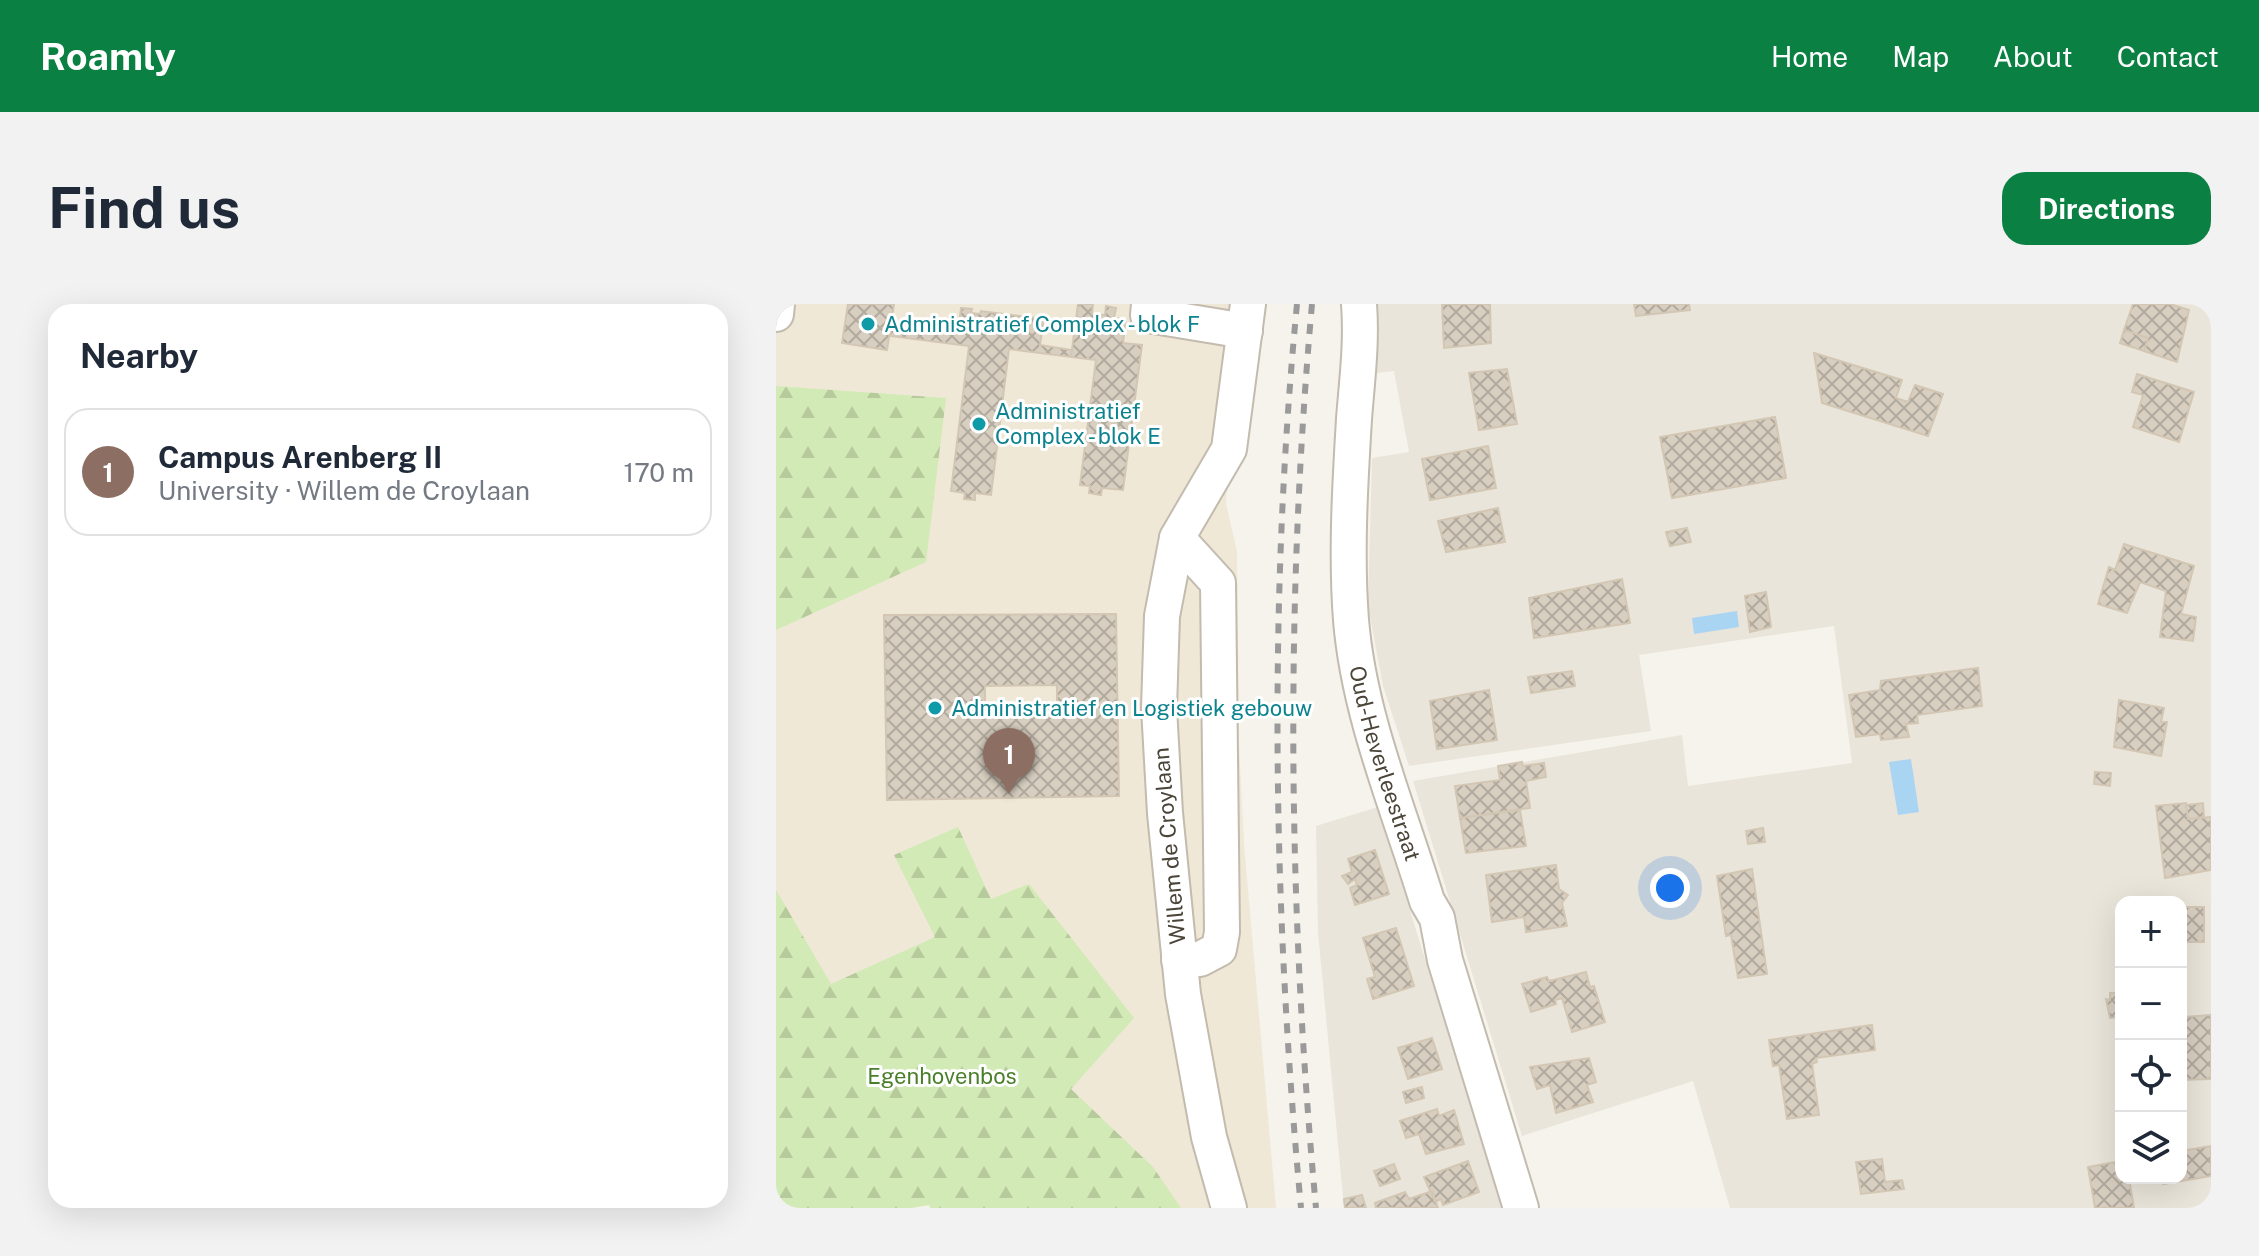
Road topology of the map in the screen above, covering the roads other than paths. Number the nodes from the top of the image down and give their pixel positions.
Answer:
1 (777, 304) edge
2 (1149, 304) edge
3 (1359, 304) edge
4 (776, 314) edge
5 (1246, 318) edge
6 (1177, 538) junction
7 (1179, 960) junction
8 (1229, 1208) edge
9 (1521, 1208) edge

1 - 4 street
2 - 5 street
3 - 9 street, Oud-Heverleestraat
5 - 6 street, Willem de Croylaan
6 - 7 street, Willem de Croylaan
6 - 7 street
7 - 8 street, Willem de Croylaan

